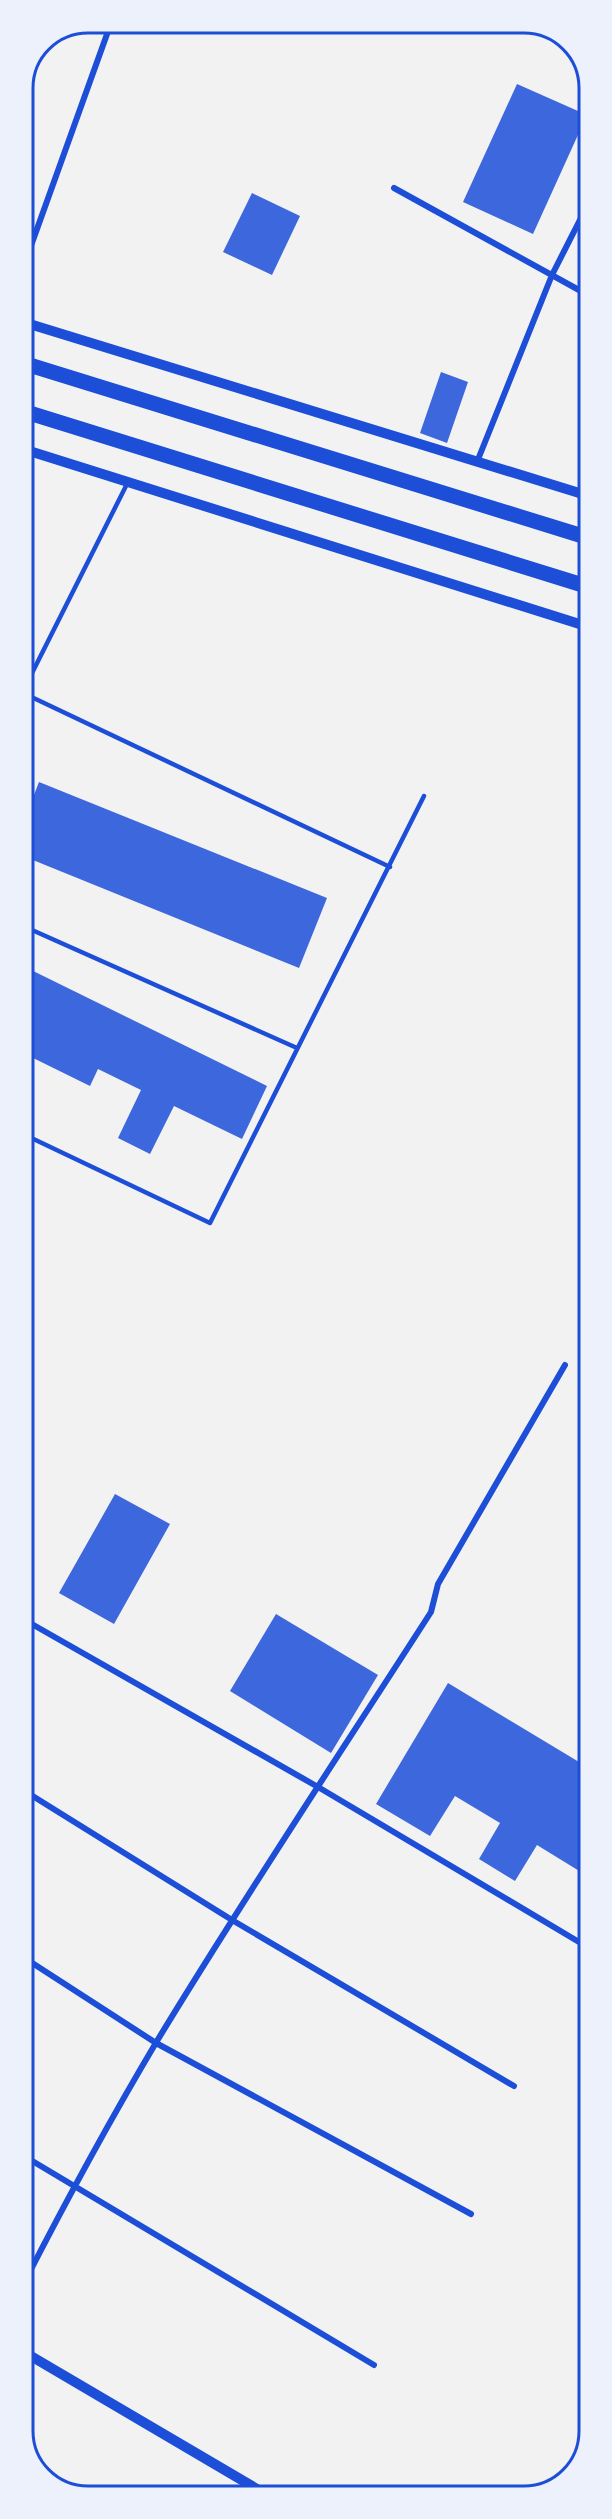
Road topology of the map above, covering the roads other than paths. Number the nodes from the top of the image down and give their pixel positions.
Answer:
1 (107, 33) edge
2 (394, 188) dead end
3 (579, 222) edge
4 (33, 240) edge
5 (552, 274) junction
6 (579, 290) edge
7 (33, 325) edge
8 (33, 366) edge
9 (33, 414) edge
10 (33, 452) edge
11 (477, 462) junction
12 (128, 482) junction
13 (579, 493) edge
14 (579, 535) edge
15 (579, 584) edge
16 (579, 624) edge
17 (33, 672) edge
18 (33, 697) edge
19 (424, 796) dead end
20 (390, 867) junction
21 (33, 931) edge
22 (297, 1048) junction
23 (33, 1139) edge
24 (566, 1365) dead end
25 (33, 1625) edge
26 (318, 1787) junction
27 (33, 1796) edge
28 (232, 1920) junction
29 (579, 1942) dead end
30 (33, 1963) edge
31 (156, 2043) junction
32 (514, 2086) dead end
33 (33, 2161) edge
34 (74, 2186) junction
35 (471, 2214) dead end
36 (33, 2266) edge
37 (33, 2357) edge
38 (374, 2366) dead end
39 (252, 2486) edge

1 - 4 street
2 - 5 street
3 - 5 street
5 - 6 street
5 - 11 street
7 - 11 street
8 - 14 main road
9 - 15 main road
10 - 12 street
11 - 13 street
12 - 16 street
12 - 17 lane
18 - 20 lane
19 - 20 lane
20 - 22 lane
21 - 22 lane
22 - 23 lane
24 - 26 street
25 - 26 street
26 - 28 street
26 - 29 street
27 - 28 street
28 - 31 street
28 - 32 street
30 - 31 street
31 - 34 street
31 - 35 street
33 - 34 street
34 - 36 street
34 - 38 street
37 - 39 street

